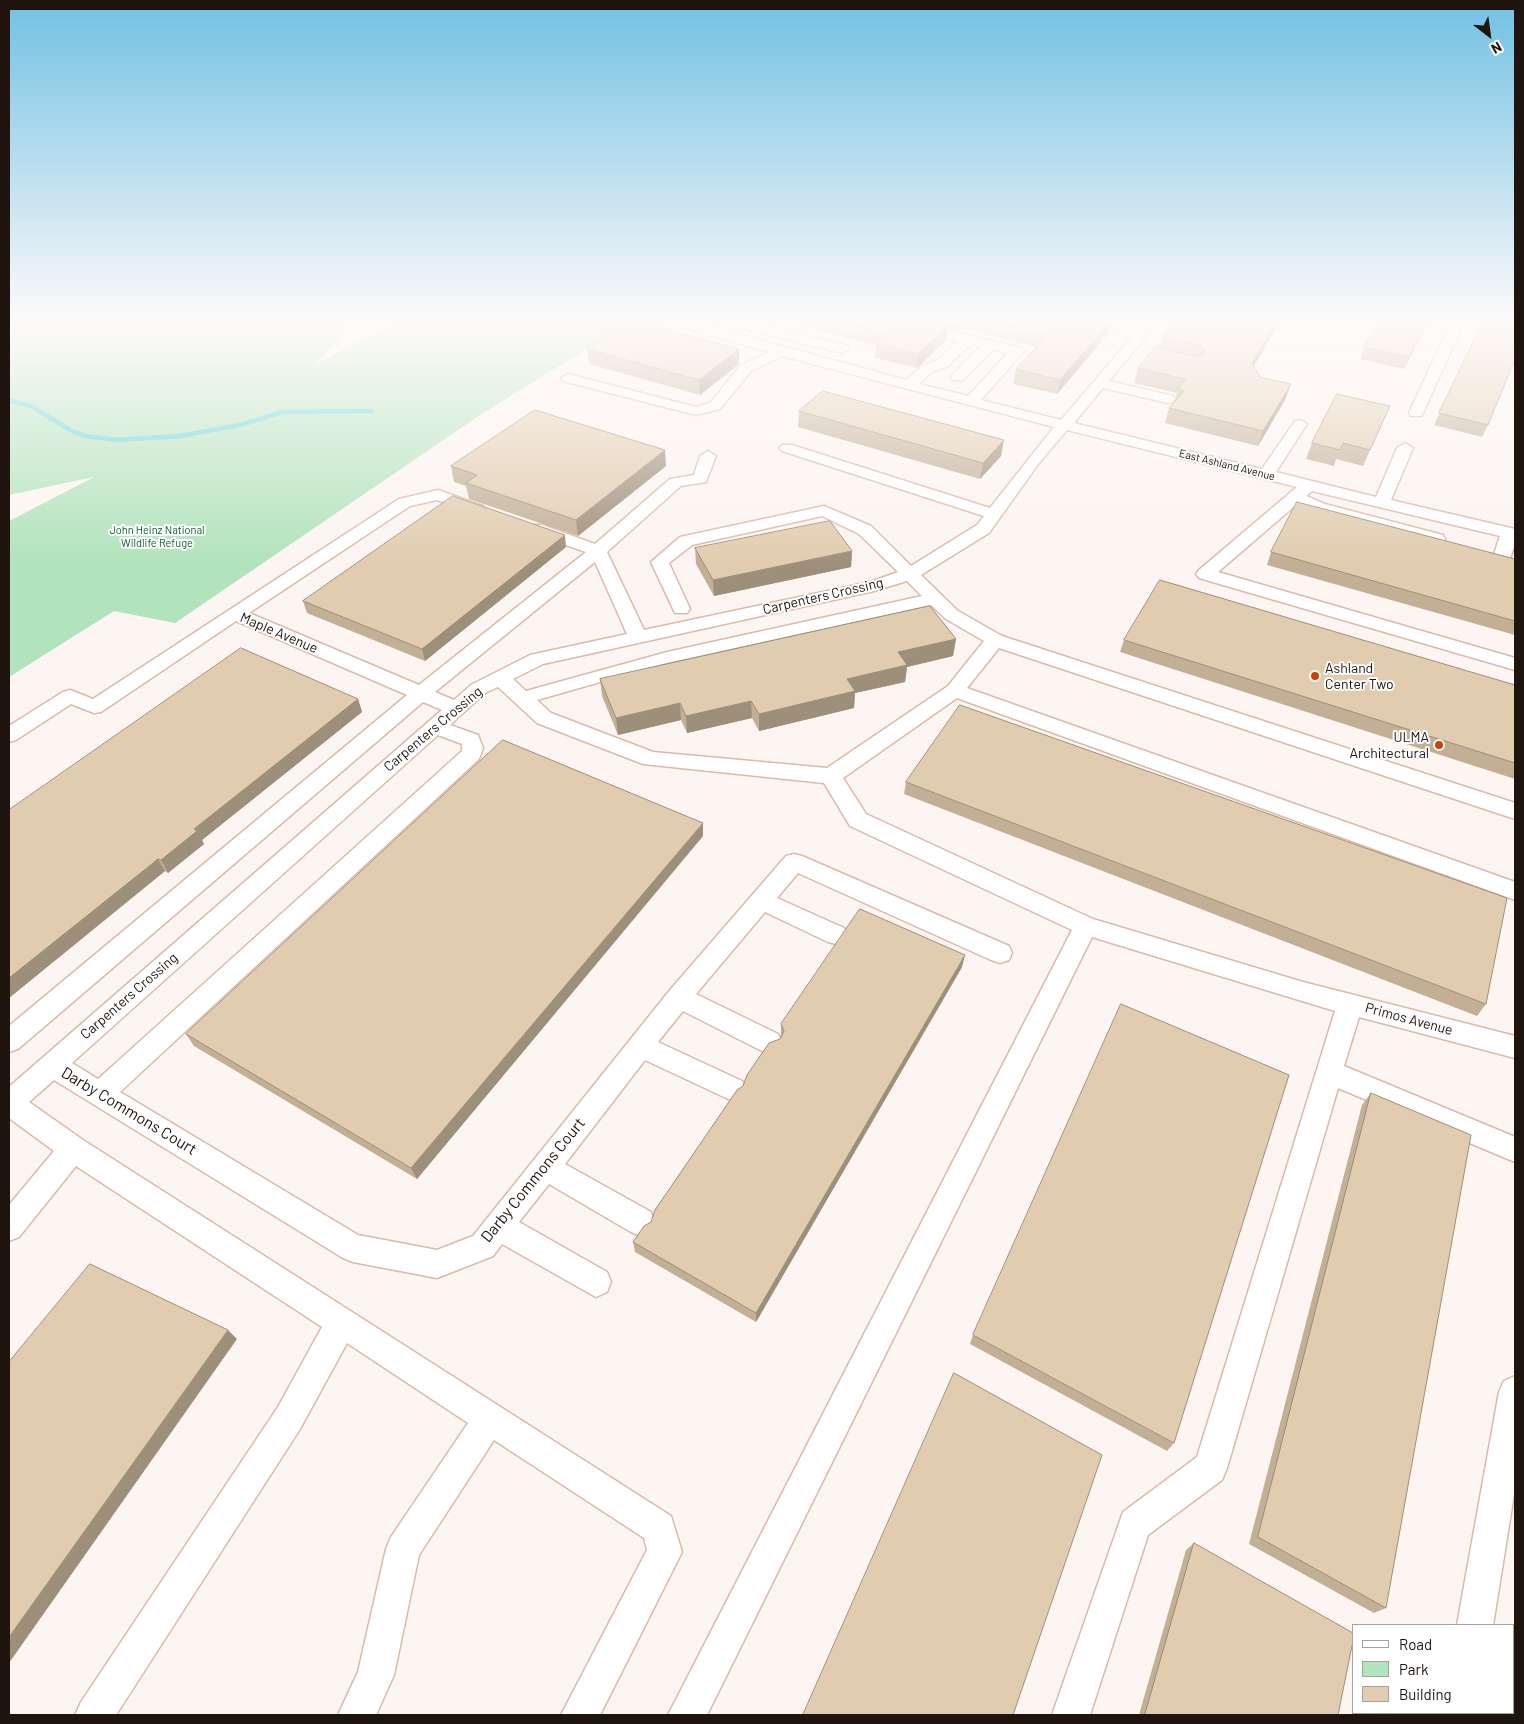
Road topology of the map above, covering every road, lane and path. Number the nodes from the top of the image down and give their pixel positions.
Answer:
1 (663, 402) edge
2 (718, 402) edge
3 (978, 402) edge
4 (1084, 402) edge
5 (1421, 402) edge
6 (1416, 413) dead end
7 (1300, 424) dead end
8 (1066, 425) junction
9 (786, 448) dead end
10 (1405, 448) dead end
11 (708, 456) dead end
12 (1267, 474) junction
13 (1308, 485) junction
14 (1294, 497) junction
15 (1382, 502) junction
16 (491, 514) edge
17 (994, 514) junction
18 (518, 523) edge
19 (1512, 534) edge
20 (1454, 544) edge
21 (598, 551) junction
22 (1483, 552) edge
23 (1509, 559) edge
24 (910, 574) junction
25 (934, 598) junction
26 (680, 609) dead end
27 (235, 614) junction
28 (637, 636) junction
29 (995, 640) junction
30 (1515, 664) edge
31 (500, 678) junction
32 (955, 690) junction
33 (421, 693) junction
34 (523, 698) junction
35 (455, 708) junction
36 (434, 726) junction
37 (9, 735) edge
38 (830, 776) junction
39 (1515, 811) edge
40 (1515, 891) edge
41 (760, 900) junction
42 (1086, 926) junction
43 (836, 934) dead end
44 (1000, 954) dead end
45 (679, 997) junction
46 (1350, 1004) junction
47 (9, 1041) edge
48 (769, 1042) edge
49 (641, 1046) junction
50 (1515, 1047) edge
51 (52, 1065) junction
52 (1329, 1072) junction
53 (732, 1089) dead end
54 (100, 1094) junction
55 (9, 1103) edge
56 (73, 1149) junction
57 (1515, 1150) edge
58 (545, 1167) junction
59 (641, 1222) dead end
60 (498, 1226) junction
61 (9, 1227) edge
62 (596, 1282) dead end
63 (341, 1323) junction
64 (1515, 1392) edge
65 (489, 1419) junction
66 (1475, 1624) edge
67 (94, 1715) edge
68 (357, 1715) edge
69 (580, 1715) edge
70 (686, 1715) edge
71 (1071, 1715) edge

1 - 2 street
3 - 8 street, East Ashland Avenue
4 - 8 street, Carpenters Crossing
5 - 6 street
7 - 12 street
8 - 12 street, East Ashland Avenue
8 - 17 street, Carpenters Crossing
9 - 17 street
10 - 15 street
11 - 21 street
12 - 13 street, East Ashland Avenue
13 - 14 street
13 - 15 street, East Ashland Avenue
14 - 20 street
14 - 30 street
15 - 19 street, East Ashland Avenue
16 - 27 street, Maple Avenue
17 - 24 street, Carpenters Crossing
18 - 21 street
19 - 23 street
21 - 28 street
21 - 33 street
22 - 23 street
24 - 25 street
24 - 26 street
24 - 28 street, Carpenters Crossing
25 - 29 street
25 - 34 street
27 - 33 street, Maple Avenue
27 - 37 street
28 - 31 street, Carpenters Crossing
29 - 32 street
29 - 39 street
31 - 34 street
31 - 35 street, Carpenters Crossing
32 - 38 street
32 - 40 street
33 - 35 street, Maple Avenue
33 - 47 street
34 - 38 street
35 - 36 street, Carpenters Crossing
36 - 51 street, Carpenters Crossing
36 - 54 street
38 - 42 street, Primos Avenue
41 - 43 street
41 - 44 street, Darby Commons Court
41 - 45 street, Darby Commons Court
42 - 46 street, Primos Avenue
42 - 70 street
45 - 48 street
45 - 49 street, Darby Commons Court
46 - 50 street, Primos Avenue
46 - 52 street
49 - 53 street
49 - 58 street, Darby Commons Court
51 - 54 street, Darby Commons Court
51 - 55 street, Carpenters Crossing
52 - 57 street
52 - 71 street
54 - 60 street, Darby Commons Court
55 - 56 street
56 - 61 street
56 - 63 street
58 - 59 street
58 - 60 street, Darby Commons Court
60 - 62 street
63 - 65 street
63 - 67 street
64 - 66 street
65 - 68 street
65 - 69 street

